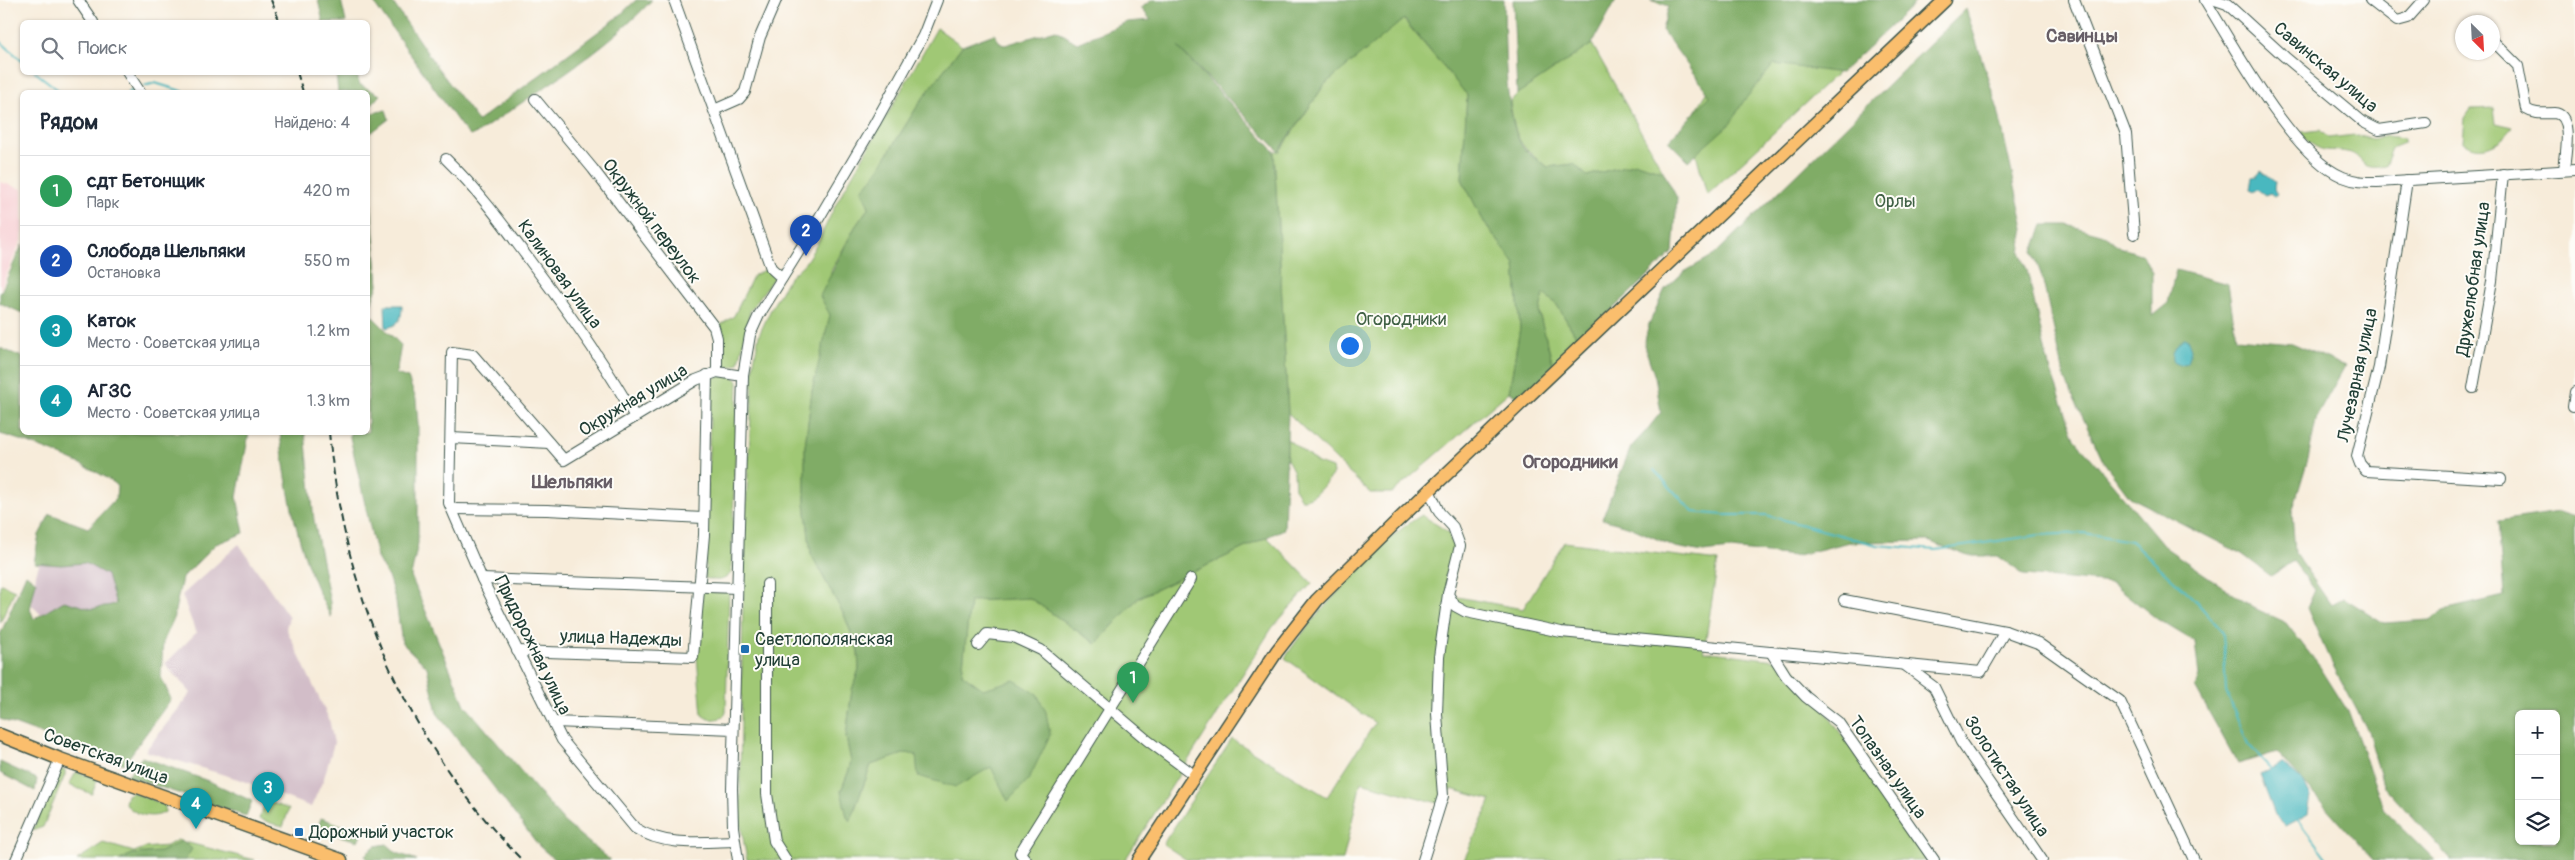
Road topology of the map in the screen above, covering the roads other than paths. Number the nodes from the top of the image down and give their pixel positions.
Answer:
1 (78, 0) edge
2 (674, 0) edge
3 (776, 0) edge
4 (937, 0) edge
5 (1945, 0) edge
6 (2074, 0) edge
7 (2205, 0) edge
8 (2215, 0) edge
9 (2370, 0) edge
10 (2424, 0) edge
11 (92, 20) edge
12 (2500, 48) edge
13 (129, 75) edge
14 (139, 90) edge
15 (536, 99) dead end
16 (714, 110) junction
17 (2426, 123) dead end
18 (446, 159) dead end
19 (2564, 170) junction
20 (2575, 170) edge
21 (2503, 174) junction
22 (2407, 180) junction
23 (2134, 234) dead end
24 (782, 278) junction
25 (452, 352) joint
26 (712, 374) junction
27 (743, 376) junction
28 (2473, 388) dead end
29 (2575, 392) edge
30 (2573, 407) dead end
31 (636, 417) junction
32 (451, 438) junction
33 (549, 443) junction
34 (2501, 479) dead end
35 (1430, 492) junction
36 (452, 509) junction
37 (703, 518) junction
38 (482, 579) junction
39 (1191, 579) dead end
40 (768, 584) dead end
41 (699, 586) junction
42 (737, 588) junction
43 (1448, 594) junction
44 (1844, 600) dead end
45 (2005, 631) junction
46 (978, 645) dead end
47 (517, 651) junction
48 (1771, 652) junction
49 (694, 657) joint
50 (1906, 666) junction
51 (1111, 710) junction
52 (554, 722) junction
53 (733, 729) junction
54 (0, 735) edge
55 (60, 759) junction
56 (1194, 776) junction
57 (734, 841) junction
58 (16, 860) edge
59 (341, 860) edge
60 (738, 860) edge
61 (786, 860) edge
62 (1026, 860) edge
63 (1139, 860) edge
64 (1422, 860) edge
65 (1934, 860) edge
66 (2042, 860) edge
67 (2194, 860) edge

1 - 11 street
2 - 16 street
3 - 16 street
4 - 24 street
5 - 35 main road
6 - 23 street
7 - 22 street
8 - 17 street, Савинская улица
9 - 10 street
12 - 19 street
13 - 14 street
15 - 26 street, Окружной переулок
16 - 24 street
18 - 31 street, Калиновая улица
19 - 20 street
19 - 21 street
21 - 22 street
21 - 28 street, Дружелюбная улица
22 - 34 street, Лучезарная улица
24 - 27 street
25 - 32 street, Придорожная улица
25 - 33 street, Окружная улица
26 - 27 street
26 - 31 street, Окружная улица
26 - 37 street, Окружной переулок
27 - 42 street
29 - 30 street
31 - 33 street, Окружная улица
32 - 33 street
32 - 36 street, Придорожная улица
35 - 43 street
35 - 56 main road
36 - 37 street
36 - 38 street, Придорожная улица
37 - 41 street, Окружной переулок
38 - 41 street
38 - 47 street, Придорожная улица
39 - 51 street
40 - 61 street
41 - 42 street
41 - 49 street, Окружной переулок
42 - 53 street
43 - 48 street
43 - 64 street
44 - 45 street
45 - 50 street
45 - 67 street
46 - 51 street
47 - 49 street, улица Надежды
47 - 52 street, Придорожная улица
48 - 50 street
48 - 65 street, Топазная улица
50 - 66 street, Золотистая улица
51 - 56 street
51 - 62 street
52 - 53 street
52 - 57 street, Придорожная улица
53 - 57 street
54 - 55 main road, Советская улица
55 - 58 street
55 - 59 main road, Советская улица
56 - 63 main road
57 - 60 street

